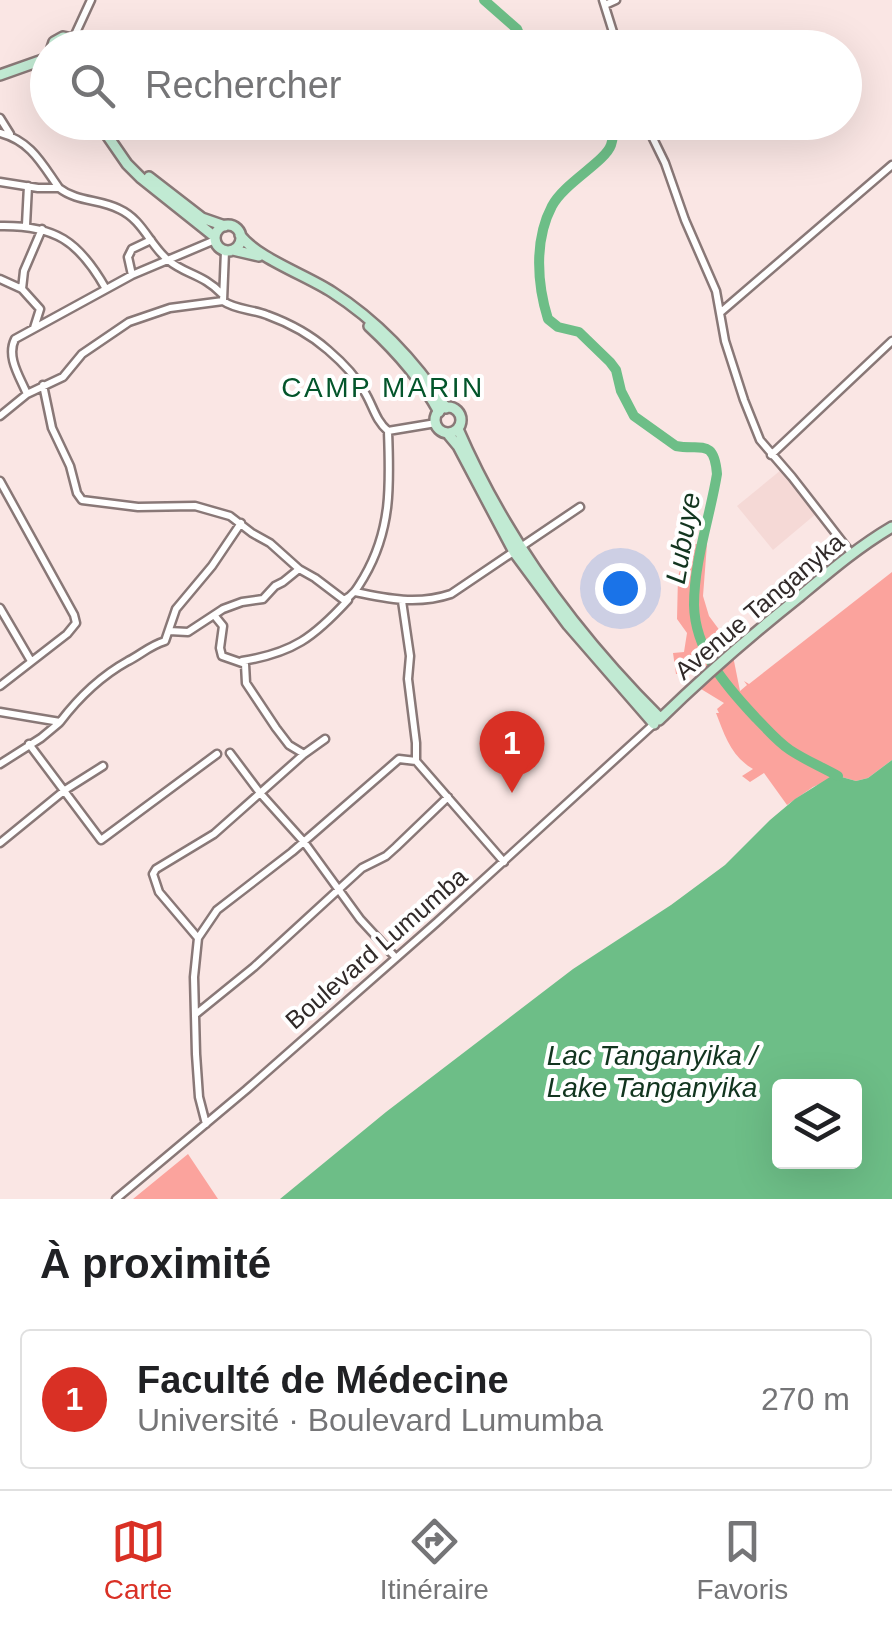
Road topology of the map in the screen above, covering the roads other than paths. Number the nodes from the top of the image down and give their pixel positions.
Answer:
1 (92, 0) edge
2 (616, 0) edge
3 (604, 3) edge
4 (81, 30) edge
5 (612, 30) edge
6 (30, 64) edge
7 (0, 75) edge
8 (0, 118) edge
9 (0, 133) edge
10 (11, 136) junction
11 (111, 140) edge
12 (116, 140) edge
13 (654, 140) edge
14 (892, 165) edge
15 (0, 182) edge
16 (28, 186) junction
17 (59, 188) junction
18 (26, 225) junction
19 (0, 226) edge
20 (226, 226) junction
21 (42, 229) junction
22 (240, 235) junction
23 (215, 238) junction
24 (151, 240) junction
25 (229, 251) junction
26 (166, 258) junction
27 (132, 275) junction
28 (0, 279) edge
29 (22, 289) junction
30 (106, 289) junction
31 (223, 298) junction
32 (720, 313) junction
33 (34, 329) junction
34 (892, 342) edge
35 (43, 385) junction
36 (28, 394) junction
37 (442, 410) junction
38 (0, 416) edge
39 (436, 424) junction
40 (458, 429) junction
41 (388, 431) junction
42 (448, 434) junction
43 (771, 455) junction
44 (0, 480) edge
45 (580, 507) dead end
46 (241, 523) junction
47 (892, 527) edge
48 (518, 550) junction
49 (852, 553) junction
50 (299, 569) junction
51 (356, 592) junction
52 (348, 600) junction
53 (402, 601) junction
54 (0, 608) edge
55 (214, 615) junction
56 (169, 631) junction
57 (31, 661) junction
58 (241, 661) junction
59 (0, 686) edge
60 (0, 712) edge
61 (657, 721) junction
62 (60, 722) junction
63 (324, 739) dead end
64 (29, 744) junction
65 (230, 752) dead end
66 (217, 754) dead end
67 (304, 754) junction
68 (416, 760) junction
69 (0, 764) edge
70 (103, 766) dead end
71 (65, 790) junction
72 (260, 793) junction
73 (448, 797) junction
74 (304, 842) junction
75 (0, 843) edge
76 (504, 862) junction
77 (340, 890) junction
78 (198, 938) junction
79 (396, 958) junction
80 (195, 1014) junction
81 (206, 1124) junction
82 (116, 1199) edge

1 - 4 street
2 - 3 street
3 - 5 street
6 - 7 street
8 - 10 street
9 - 10 street
10 - 17 street
11 - 23 street
12 - 20 street
13 - 32 street
14 - 32 street
15 - 16 street
16 - 17 street
16 - 18 street
17 - 24 street
18 - 19 street
18 - 21 street
20 - 22 street
20 - 23 street
21 - 29 street
21 - 30 street
22 - 25 street
22 - 37 street
23 - 25 street
23 - 26 street
24 - 26 street
24 - 27 street
25 - 31 street
25 - 37 street
26 - 27 street
26 - 31 street
27 - 30 street
28 - 29 street
29 - 33 street
30 - 33 street
31 - 35 street
31 - 41 street
32 - 43 street
33 - 36 street
34 - 43 street
35 - 36 street
35 - 46 street
36 - 38 street
37 - 39 street
37 - 40 street
39 - 41 street
39 - 42 street
40 - 42 street
40 - 48 street
41 - 51 street
42 - 48 street
43 - 49 street
44 - 57 street
45 - 48 street
46 - 50 street
46 - 56 street
47 - 49 street, Avenue Tanganyka
48 - 53 street
48 - 61 street
49 - 61 street, Avenue Tanganyka
50 - 52 street
50 - 55 street
51 - 52 street
51 - 53 street
52 - 58 street
53 - 68 street
54 - 57 street
55 - 56 street
55 - 58 street
56 - 62 street
57 - 59 street
58 - 67 street
60 - 62 street
61 - 76 street, Boulevard Lumumba
62 - 64 street
63 - 67 street
64 - 69 street
64 - 71 street
65 - 72 street
66 - 71 street
67 - 72 street
68 - 73 street
68 - 74 street
70 - 71 street
71 - 75 street
72 - 74 street
72 - 78 street
73 - 76 street
73 - 77 street
74 - 77 street
74 - 78 street
76 - 79 street, Boulevard Lumumba
77 - 79 street
77 - 80 street
78 - 80 street
79 - 81 street, Boulevard Lumumba
80 - 81 street
81 - 82 street, Boulevard Lumumba

